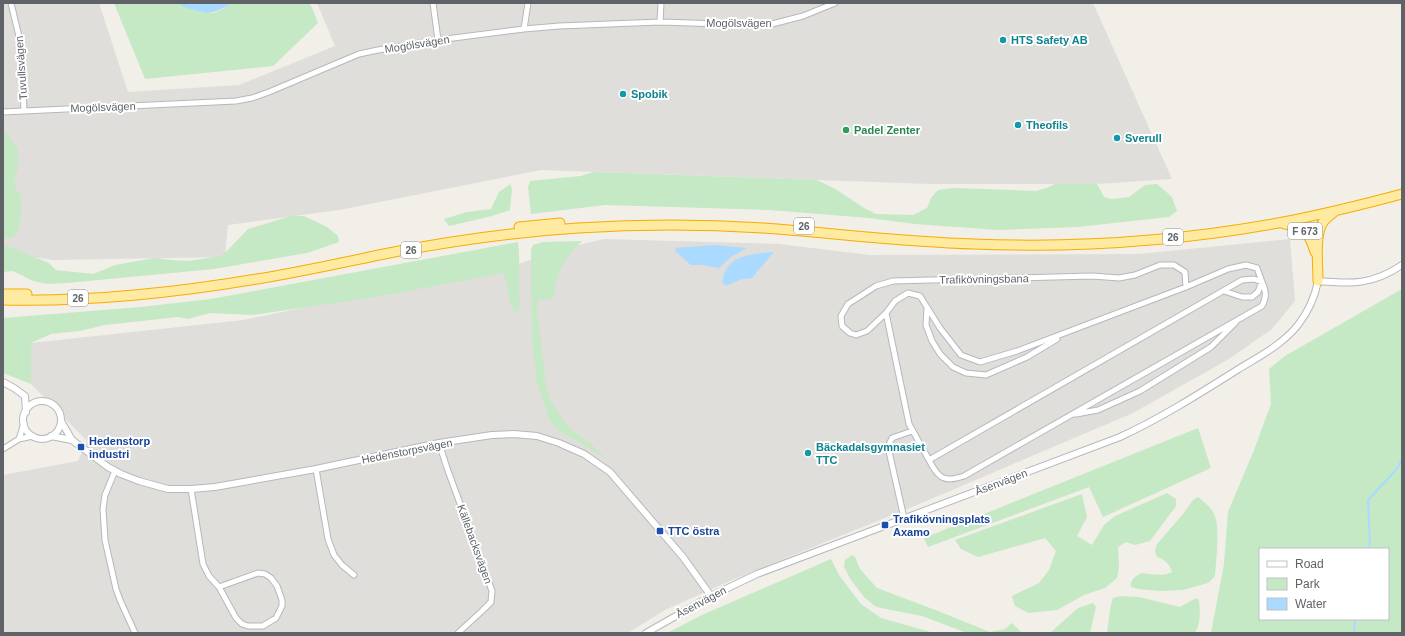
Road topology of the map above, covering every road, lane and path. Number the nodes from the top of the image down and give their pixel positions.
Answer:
1 (11, 3) edge
2 (433, 3) edge
3 (528, 3) edge
4 (661, 3) edge
5 (835, 3) edge
6 (660, 22) junction
7 (524, 29) junction
8 (438, 40) junction
9 (24, 111) junction
10 (3, 112) edge
11 (1402, 189) edge
12 (1402, 194) edge
13 (1335, 211) junction
14 (1275, 223) junction
15 (1318, 259) junction
16 (1402, 265) edge
17 (1318, 281) junction
18 (1262, 282) junction
19 (1186, 287) junction
20 (1224, 291) junction
21 (3, 294) edge
22 (3, 300) edge
23 (927, 307) junction
24 (886, 312) junction
25 (1240, 318) junction
26 (1067, 332) junction
27 (3, 382) edge
28 (25, 396) junction
29 (43, 401) junction
30 (26, 412) junction
31 (1071, 415) junction
32 (61, 421) junction
33 (24, 423) junction
34 (912, 431) junction
35 (33, 436) junction
36 (51, 436) junction
37 (19, 440) junction
38 (72, 440) junction
39 (439, 443) junction
40 (3, 449) edge
41 (929, 460) junction
42 (316, 470) junction
43 (115, 471) junction
44 (191, 489) junction
45 (904, 518) junction
46 (354, 575) dead end
47 (219, 587) junction
48 (711, 596) junction
49 (135, 633) edge
50 (458, 633) edge
51 (646, 633) edge

1 - 9 street, Tuvullsvägen
2 - 8 street
3 - 7 street
4 - 6 street
5 - 6 street, Mogölsvägen
6 - 7 street, Mogölsvägen
7 - 8 street, Mogölsvägen
8 - 9 street, Mogölsvägen
9 - 10 street, Mogölsvägen
11 - 21 highway, 26
12 - 13 highway, 26
13 - 14 highway, 26
13 - 15 highway, F 673
14 - 15 highway, F 673
14 - 22 highway, 26
15 - 17 highway, F 673
16 - 17 street
17 - 45 street, Åsenvägen / F 673
18 - 19 street, Trafikövningsbana
18 - 20 street
18 - 20 street
18 - 25 street, Trafikövningsbana
19 - 24 street, Trafikövningsbana
19 - 26 street, Trafikövningsbana
20 - 41 street
23 - 24 street, Trafikövningsbana
23 - 26 street, Trafikövningsbana
23 - 26 street, Trafikövningsbana
24 - 34 street, Trafikövningsbana
25 - 31 street, Trafikövningsbana
25 - 31 street, Trafikövningsbana
27 - 28 street
28 - 29 street
28 - 30 street
29 - 30 street
29 - 32 street
30 - 33 street
31 - 41 street, Trafikövningsbana
32 - 36 street
32 - 38 street, Hedenstorpsvägen
33 - 35 street
33 - 37 street
34 - 41 street, Trafikövningsbana
34 - 45 street
35 - 36 street
35 - 37 street
36 - 38 street
37 - 40 street
38 - 43 street, Hedenstorpsvägen
39 - 42 street, Hedenstorpsvägen
39 - 48 street, Hedenstorpsvägen
39 - 50 street, Källebacksvägen
42 - 44 street, Hedenstorpsvägen
42 - 46 street
43 - 44 street, Hedenstorpsvägen
43 - 49 street
44 - 47 street
45 - 48 street, Åsenvägen / F 673
47 - 47 street
48 - 51 street, Åsenvägen / F 673

